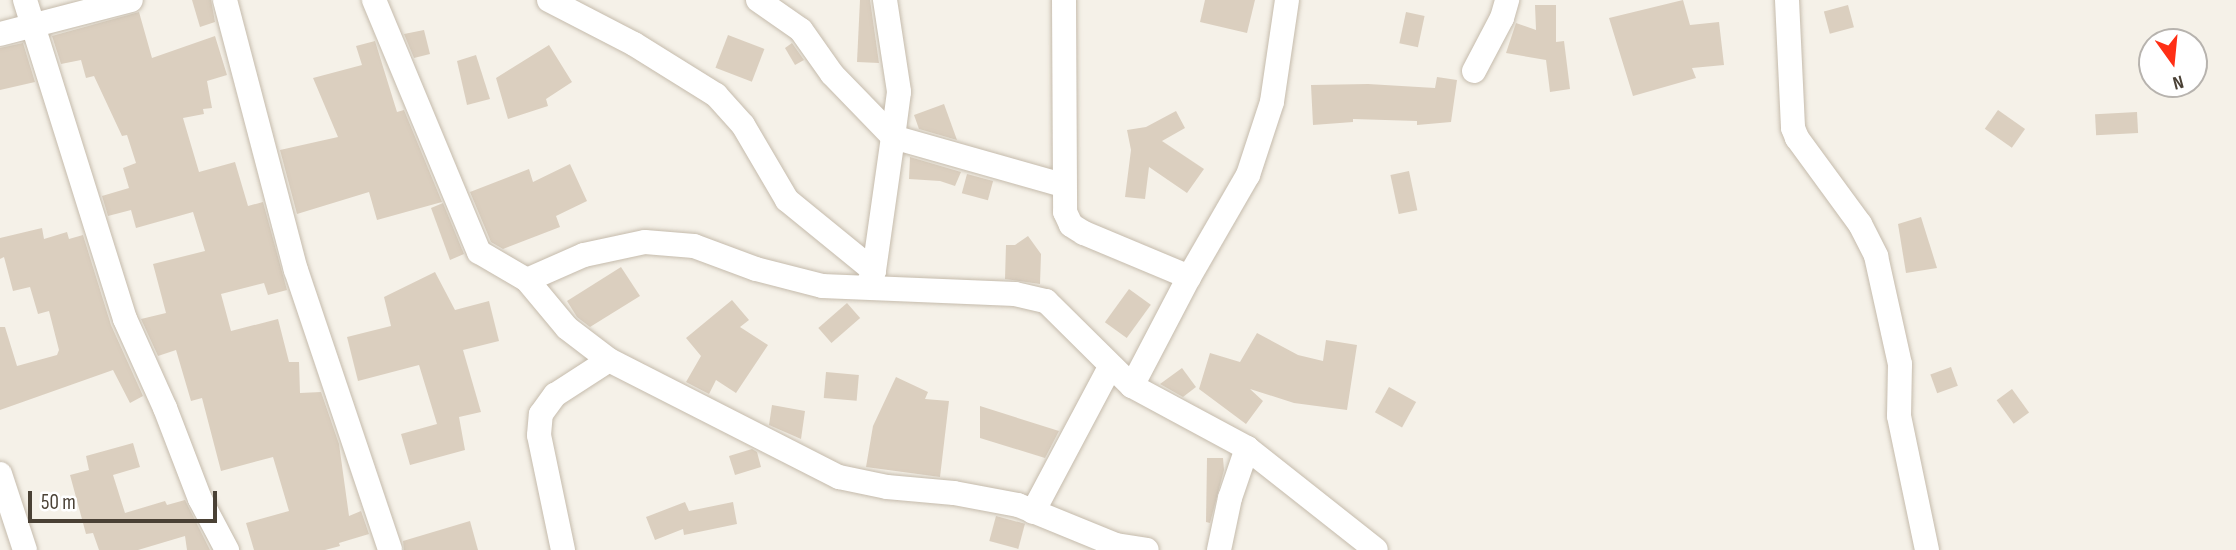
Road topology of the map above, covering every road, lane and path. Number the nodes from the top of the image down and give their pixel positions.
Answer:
1 (25, 0) edge
2 (131, 0) edge
3 (225, 0) edge
4 (374, 0) edge
5 (549, 0) edge
6 (758, 0) edge
7 (885, 0) edge
8 (1064, 0) edge
9 (1287, 0) edge
10 (1507, 0) edge
11 (1787, 0) edge
12 (32, 24) junction
13 (0, 34) edge
14 (1474, 71) dead end
15 (893, 137) junction
16 (1063, 185) junction
17 (1189, 277) junction
18 (527, 280) junction
19 (870, 280) junction
20 (608, 360) junction
21 (1110, 367) junction
22 (1132, 386) junction
23 (1247, 448) junction
24 (0, 474) edge
25 (1033, 512) junction
26 (25, 550) edge
27 (227, 550) edge
28 (390, 550) edge
29 (563, 550) edge
30 (1147, 550) edge
31 (1219, 550) edge
32 (1376, 550) edge
33 (1927, 550) edge

1 - 12 street
2 - 12 street
3 - 28 street
4 - 18 street
5 - 19 street
6 - 15 street
7 - 15 street
8 - 16 street
9 - 17 street
10 - 14 street
11 - 33 street
12 - 13 street
12 - 27 street
15 - 16 street
15 - 19 street
16 - 17 street
17 - 22 street
18 - 19 street
18 - 20 street
19 - 21 street
20 - 25 street
20 - 29 street
21 - 22 street
21 - 25 street
22 - 23 street
23 - 31 street
23 - 32 street
24 - 26 street
25 - 30 street

